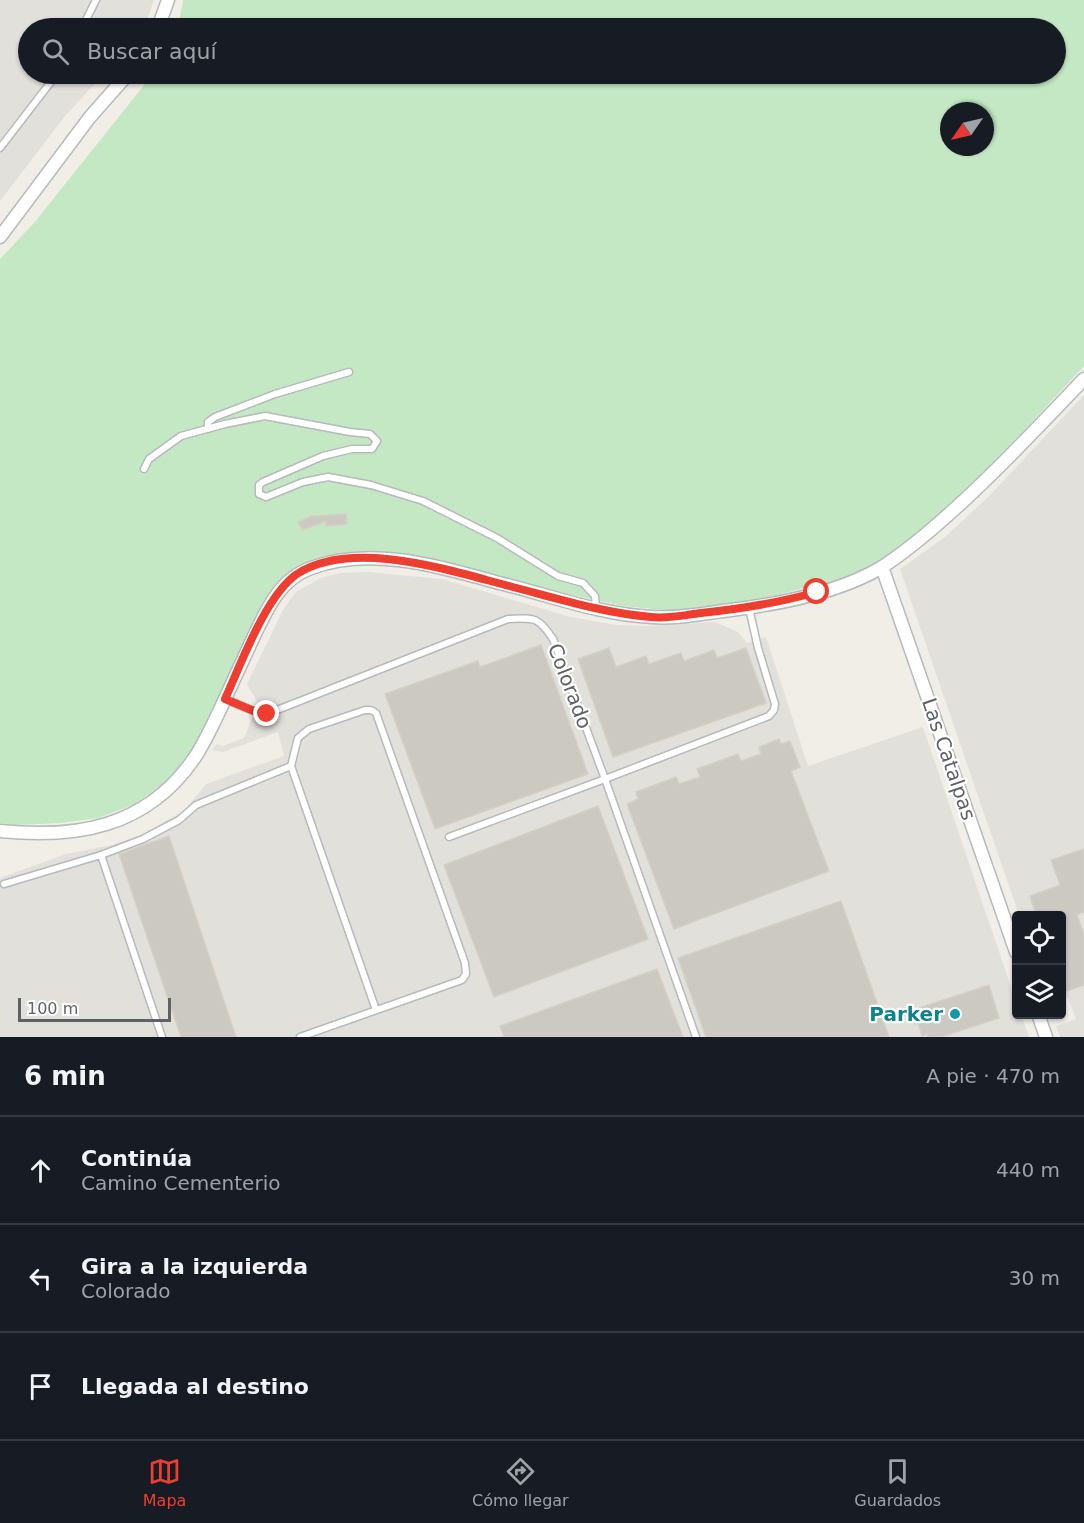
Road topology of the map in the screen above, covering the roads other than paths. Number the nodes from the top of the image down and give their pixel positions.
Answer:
1 (96, 0) edge
2 (168, 0) edge
3 (87, 18) edge
4 (162, 18) edge
5 (49, 84) edge
6 (119, 84) edge
7 (0, 148) edge
8 (0, 237) edge
9 (349, 372) dead end
10 (1084, 378) edge
11 (208, 429) junction
12 (144, 469) dead end
13 (882, 567) junction
14 (596, 608) junction
15 (749, 608) junction
16 (225, 699) junction
17 (291, 766) junction
18 (605, 779) junction
19 (0, 831) edge
20 (449, 837) dead end
21 (101, 855) junction
22 (4, 884) dead end
23 (1012, 938) edge
24 (376, 1010) junction
25 (1040, 1019) edge
26 (162, 1037) edge
27 (300, 1037) edge
28 (696, 1037) edge
29 (1046, 1037) edge

1 - 3 lane
2 - 4 street
5 - 7 lane
6 - 8 street
9 - 11 lane
10 - 13 street
11 - 12 lane
11 - 14 lane
13 - 15 street
13 - 23 street, Las Catalpas
14 - 15 street
14 - 16 street
15 - 18 lane
16 - 18 lane, Colorado
16 - 19 street
17 - 21 lane
17 - 24 lane
17 - 24 lane
18 - 20 lane
18 - 28 lane, Colorado
21 - 22 lane
21 - 26 lane
24 - 27 lane
25 - 29 street

